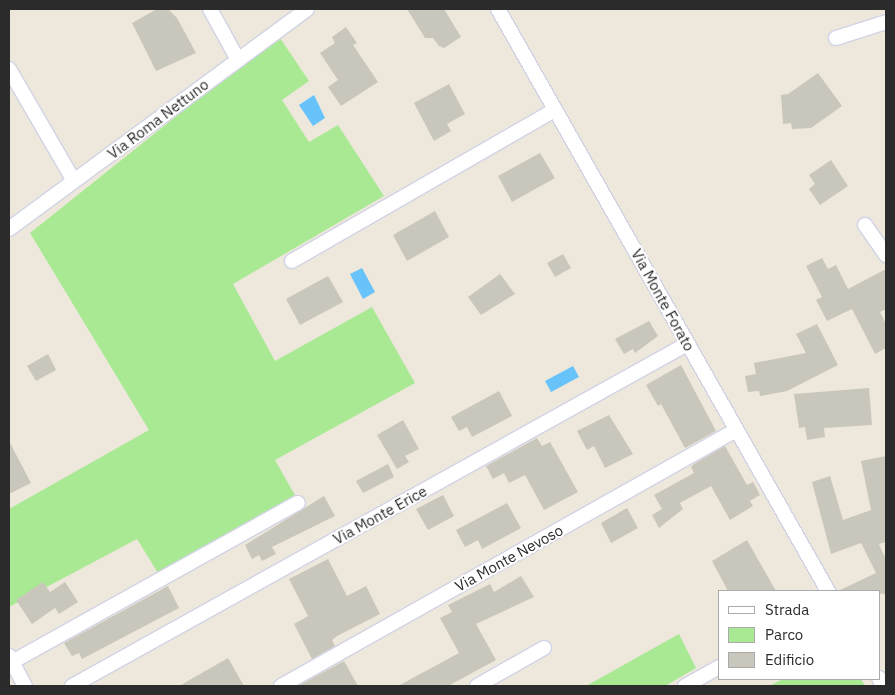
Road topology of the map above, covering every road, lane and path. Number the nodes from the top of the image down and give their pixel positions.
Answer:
1 (210, 9) edge
2 (307, 9) edge
3 (498, 9) edge
4 (886, 22) edge
5 (836, 38) dead end
6 (238, 60) junction
7 (9, 69) edge
8 (555, 110) junction
9 (74, 181) junction
10 (865, 224) dead end
11 (9, 229) edge
12 (886, 254) edge
13 (292, 261) dead end
14 (687, 344) junction
15 (736, 430) junction
16 (298, 503) dead end
17 (827, 590) edge
18 (544, 648) dead end
19 (10, 659) edge
20 (718, 668) edge
21 (22, 685) edge
22 (72, 686) edge
23 (281, 686) edge
24 (477, 686) edge
25 (685, 686) edge

1 - 6 street
2 - 6 street, Via Roma Nettuno
3 - 8 street, Via Monte Forato
4 - 5 street
6 - 9 street, Via Roma Nettuno
7 - 9 street
8 - 13 street
8 - 14 street, Via Monte Forato
9 - 11 street, Via Roma Nettuno
10 - 12 street
14 - 15 street, Via Monte Forato
14 - 22 street, Via Monte Erice
15 - 17 street, Via Monte Forato
15 - 23 street, Via Monte Nevoso
16 - 19 street
18 - 24 street
19 - 21 street
20 - 25 street

